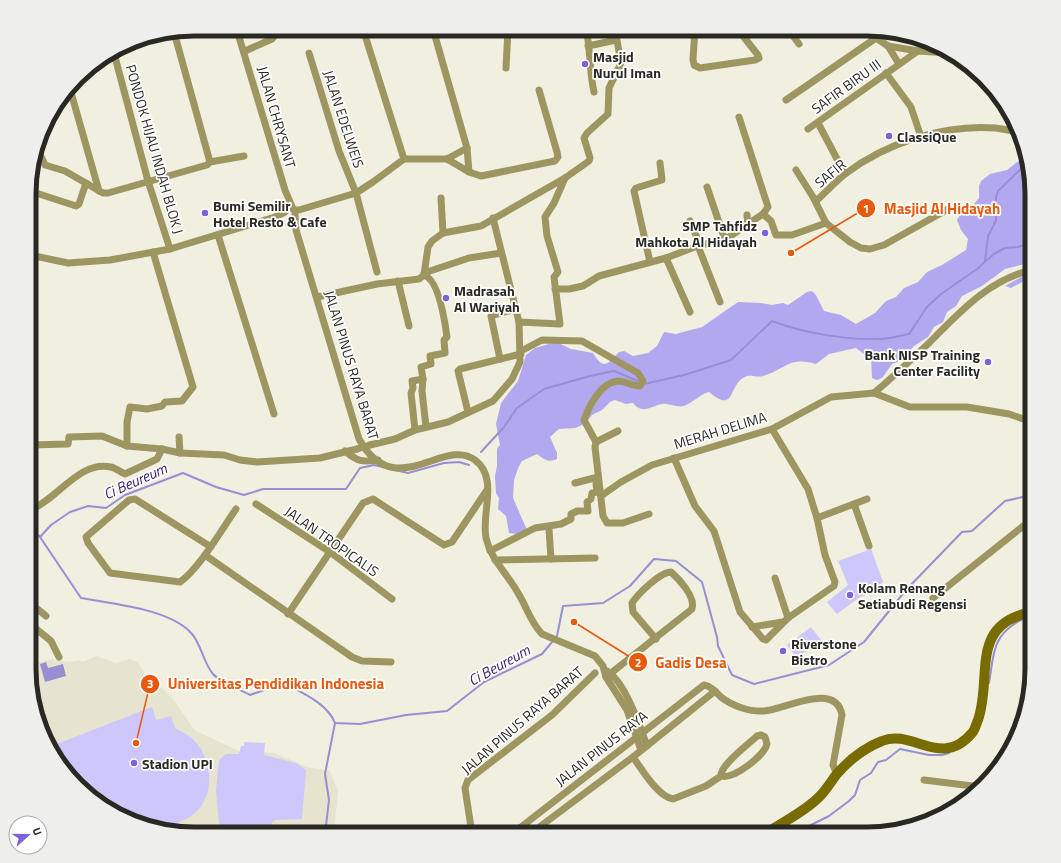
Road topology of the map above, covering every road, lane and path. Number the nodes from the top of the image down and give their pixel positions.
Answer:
1 (239, 36) edge
2 (274, 36) edge
3 (365, 36) edge
4 (435, 36) edge
5 (508, 36) edge
6 (587, 36) edge
7 (616, 36) edge
8 (695, 36) edge
9 (743, 36) edge
10 (793, 36) edge
11 (175, 37) edge
12 (616, 40) junction
13 (799, 44) dead end
14 (588, 46) junction
15 (888, 46) junction
16 (245, 51) junction
17 (918, 51) junction
18 (938, 52) edge
19 (309, 53) dead end
20 (115, 57) dead end
21 (899, 64) junction
22 (506, 68) dead end
23 (886, 73) junction
24 (539, 90) dead end
25 (594, 92) dead end
26 (72, 95) edge
27 (786, 100) dead end
28 (739, 117) dead end
29 (818, 123) junction
30 (808, 129) dead end
31 (1012, 131) edge
32 (921, 137) junction
33 (467, 148) junction
34 (41, 155) edge
35 (244, 156) dead end
36 (404, 159) junction
37 (447, 159) junction
38 (210, 162) junction
39 (660, 163) dead end
40 (796, 170) dead end
41 (469, 172) junction
42 (845, 174) junction
43 (565, 178) junction
44 (148, 181) junction
45 (86, 183) junction
46 (707, 187) dead end
47 (99, 191) junction
48 (36, 193) edge
49 (356, 193) junction
50 (441, 198) dead end
51 (816, 201) junction
52 (950, 208) dead end
53 (292, 212) junction
54 (763, 214) junction
55 (747, 215) dead end
56 (493, 218) junction
57 (690, 221) dead end
58 (826, 223) junction
59 (748, 226) junction
60 (443, 233) junction
61 (218, 235) junction
62 (725, 240) junction
63 (699, 246) junction
64 (170, 249) junction
65 (153, 252) junction
66 (501, 253) junction
67 (36, 255) edge
68 (666, 258) junction
69 (650, 262) junction
70 (377, 272) dead end
71 (1025, 273) edge
72 (424, 274) junction
73 (398, 281) junction
74 (555, 289) junction
75 (317, 297) junction
76 (720, 302) dead end
77 (515, 309) junction
78 (690, 312) dead end
79 (519, 322) junction
80 (409, 326) dead end
81 (521, 352) junction
82 (500, 359) junction
83 (423, 379) junction
84 (874, 393) junction
85 (468, 412) junction
86 (274, 414) dead end
87 (1025, 420) edge
88 (426, 426) junction
89 (772, 429) junction
90 (415, 430) junction
91 (618, 431) dead end
92 (179, 437) dead end
93 (596, 442) junction
94 (36, 445) edge
95 (127, 446) junction
96 (162, 449) junction
97 (345, 451) junction
98 (180, 453) junction
99 (674, 458) junction
100 (378, 460) junction
101 (597, 477) junction
102 (575, 483) dead end
103 (488, 488) junction
104 (601, 496) junction
105 (867, 499) dead end
106 (256, 504) dead end
107 (854, 504) junction
108 (36, 508) edge
109 (236, 508) dead end
110 (649, 514) dead end
111 (817, 518) junction
112 (1025, 525) edge
113 (549, 529) dead end
114 (211, 546) junction
115 (869, 546) dead end
116 (490, 551) junction
117 (330, 552) junction
118 (205, 555) junction
119 (595, 558) dead end
120 (551, 559) junction
121 (495, 560) junction
122 (775, 578) dead end
123 (933, 598) dead end
124 (392, 599) dead end
125 (36, 608) edge
126 (1025, 613) edge
127 (288, 614) junction
128 (46, 616) dead end
129 (786, 620) junction
130 (752, 626) junction
131 (36, 628) edge
132 (656, 639) junction
133 (59, 657) dead end
134 (391, 662) dead end
135 (596, 673) dead end
136 (607, 674) junction
137 (715, 691) junction
138 (639, 734) junction
139 (647, 746) junction
140 (641, 750) junction
141 (618, 751) junction
142 (633, 757) junction
143 (626, 761) junction
144 (837, 774) junction
145 (721, 776) junction
146 (924, 780) dead end
147 (973, 786) edge
148 (557, 798) junction
149 (564, 808) junction
150 (532, 818) junction
151 (471, 827) edge
152 (521, 827) edge
153 (540, 827) joint
154 (775, 827) edge

1 - 16 street, JALAN CHRYSANT
2 - 16 street, JALAN CHRYSANT
3 - 36 street
4 - 33 street
5 - 22 street
6 - 14 street
7 - 12 street
8 - 9 street
10 - 13 street
11 - 38 street
12 - 14 street
12 - 43 street
14 - 25 street
15 - 17 street
15 - 21 street
15 - 27 street
16 - 53 street, JALAN CHRYSANT
17 - 18 street
17 - 21 street, SAFIR BIRU III
19 - 49 street, JALAN EDELWEIS
20 - 44 street, PONDOK HIJAU INDAH BLOK J
21 - 23 street, SAFIR BIRU III
23 - 29 street, SAFIR BIRU III
23 - 32 street
24 - 41 street
26 - 47 street
28 - 54 street
29 - 30 street, SAFIR BIRU III
29 - 42 street
31 - 32 street, SAFIR
32 - 42 street, SAFIR
33 - 37 street
33 - 41 street
34 - 45 street
35 - 38 street
36 - 37 street
36 - 49 street
37 - 41 street
38 - 44 street
39 - 69 street
40 - 51 street
42 - 51 street, SAFIR
43 - 56 street
43 - 74 street
44 - 47 street
44 - 64 street, PONDOK HIJAU INDAH BLOK J
45 - 47 street
45 - 48 street
46 - 62 street
49 - 53 street
49 - 70 street, JALAN EDELWEIS
50 - 60 street
51 - 58 street, SAFIR
52 - 58 street, SAFIR
53 - 61 street
53 - 75 street, JALAN PINUS RAYA BARAT
54 - 58 street
54 - 59 street
55 - 59 street
56 - 60 street
56 - 66 street
57 - 63 street
59 - 62 street
60 - 72 street
61 - 64 street
61 - 86 street
62 - 63 street
63 - 68 street
63 - 76 street
64 - 65 street
65 - 67 street
65 - 95 street
66 - 72 street
66 - 77 street
68 - 69 street
68 - 78 street
69 - 74 street
71 - 84 street
72 - 73 street
72 - 83 street
73 - 75 street
73 - 80 street
74 - 79 street
75 - 100 street, JALAN PINUS RAYA BARAT
77 - 79 street
77 - 82 street
79 - 81 street
81 - 82 street
81 - 85 street
81 - 93 street
82 - 85 street
83 - 88 street
83 - 90 street
84 - 87 street
84 - 89 street, MERAH DELIMA
85 - 88 street
88 - 90 street
89 - 99 street, MERAH DELIMA
89 - 111 street
90 - 97 street, bridge
91 - 93 street
92 - 98 street
93 - 101 street
94 - 95 street
95 - 96 street
96 - 98 street
96 - 108 street
97 - 98 street
97 - 100 street
99 - 104 street, MERAH DELIMA
99 - 130 street
100 - 103 street, JALAN PINUS RAYA BARAT
101 - 102 street
101 - 104 street
101 - 116 street
103 - 116 street, JALAN PINUS RAYA BARAT
103 - 117 street
104 - 110 street
105 - 107 street
106 - 117 street, JALAN TROPICALIS
107 - 111 street
107 - 115 street
109 - 114 street
111 - 129 street
112 - 123 street
113 - 120 street
114 - 118 street
114 - 118 street
116 - 121 street, JALAN PINUS RAYA BARAT
117 - 124 street, JALAN TROPICALIS
117 - 127 street
118 - 127 street
119 - 120 street
120 - 121 street
121 - 136 street, JALAN PINUS RAYA BARAT
122 - 129 street
125 - 128 street
126 - 144 main road
127 - 134 street
129 - 130 street
129 - 130 street
131 - 133 street
132 - 132 street
132 - 136 street
135 - 151 street, JALAN PINUS RAYA BARAT
136 - 138 street, JALAN PINUS RAYA BARAT
137 - 138 street, JALAN PINUS RAYA
137 - 139 street, JALAN PINUS RAYA
137 - 144 street
138 - 139 street, JALAN PINUS RAYA BARAT
138 - 140 street, JALAN PINUS RAYA BARAT
138 - 141 street, JALAN PINUS RAYA
139 - 140 street, JALAN PINUS RAYA
140 - 142 street, JALAN PINUS RAYA
141 - 143 street
141 - 148 street, JALAN PINUS RAYA
142 - 143 street, JALAN PINUS RAYA
142 - 145 street
143 - 149 street, JALAN PINUS RAYA
144 - 154 main road
145 - 145 street
146 - 147 street
148 - 149 street
148 - 150 street, JALAN PINUS RAYA
149 - 153 street, JALAN PINUS RAYA
150 - 152 street, JALAN PINUS RAYA
150 - 153 street

